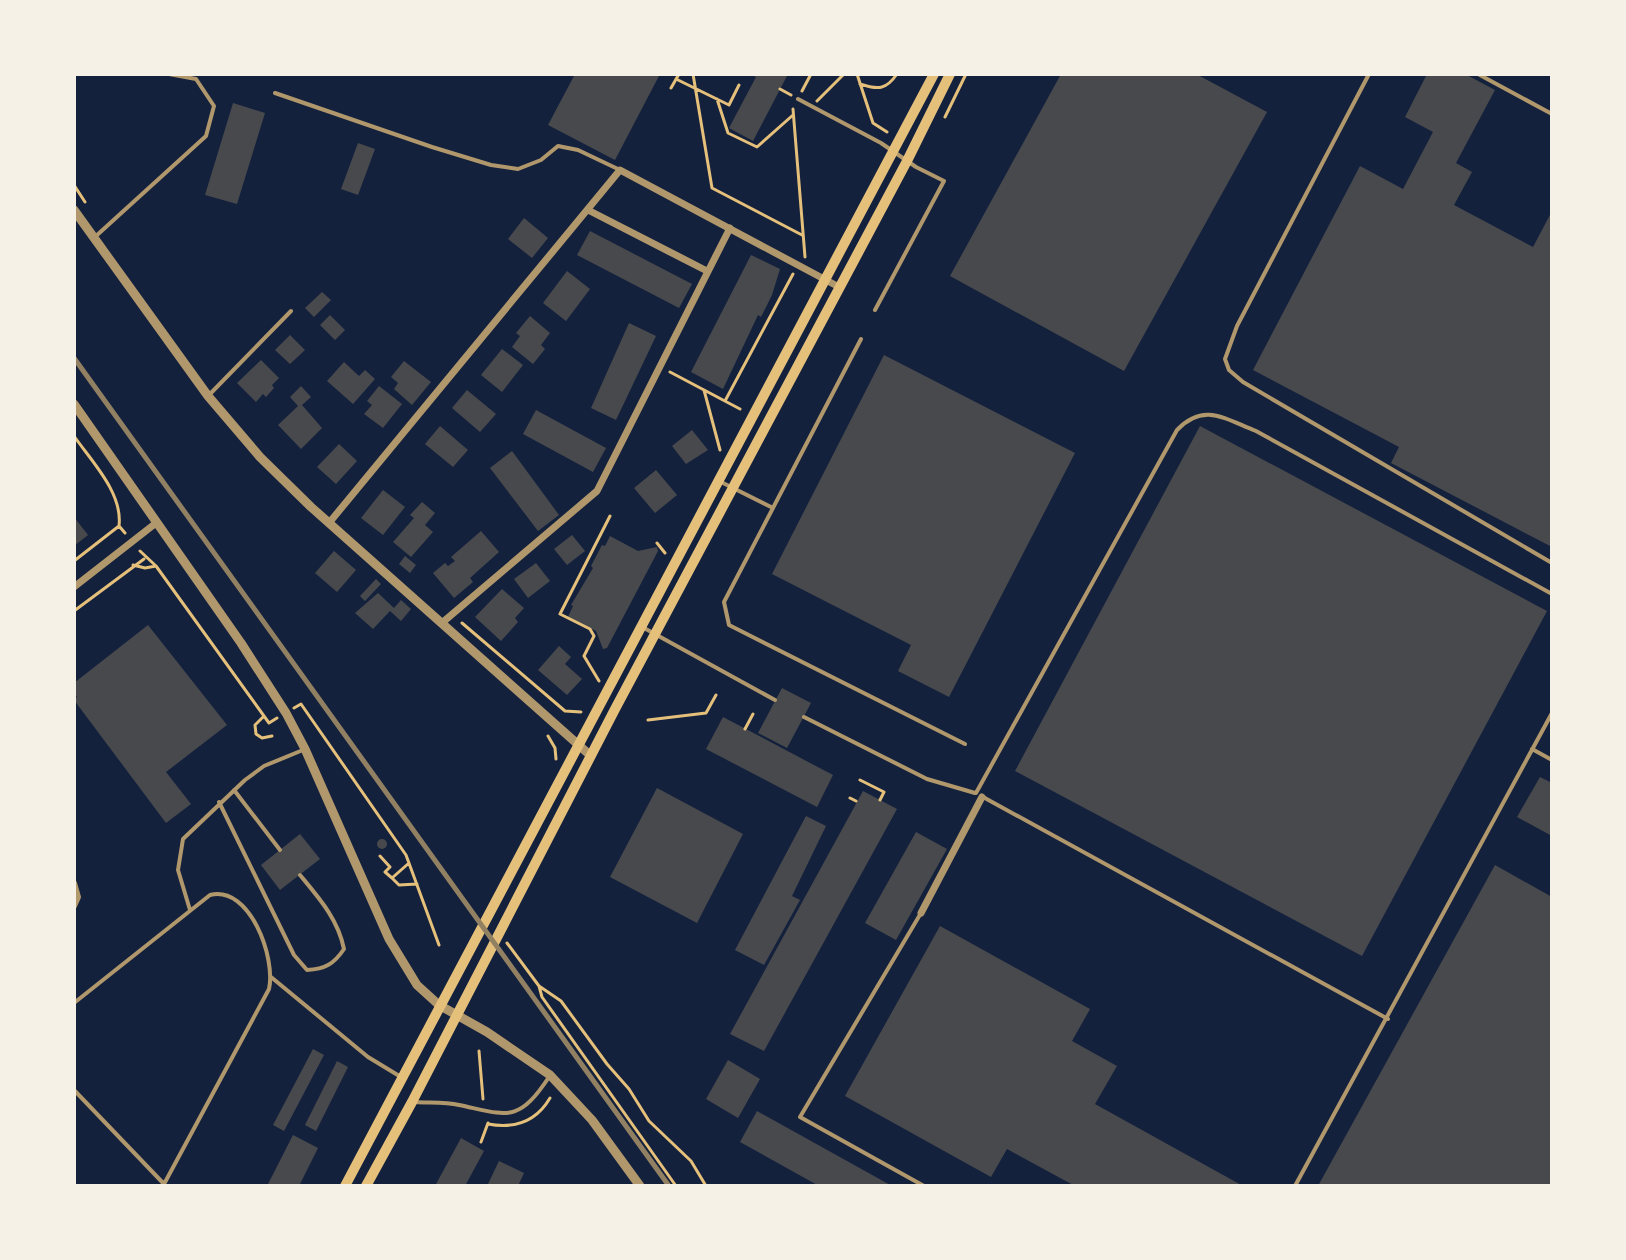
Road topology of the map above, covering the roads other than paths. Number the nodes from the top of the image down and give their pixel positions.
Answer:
1 (169, 74) edge
2 (934, 74) edge
3 (950, 74) edge
4 (1369, 74) edge
5 (1478, 74) edge
6 (196, 76) edge
7 (275, 93) dead end
8 (798, 99) road end
9 (1552, 114) edge
10 (893, 151) junction
11 (907, 161) junction
12 (620, 170) junction
13 (74, 210) edge
14 (588, 210) junction
15 (730, 228) junction
16 (94, 238) junction
17 (707, 271) junction
18 (824, 278) junction
19 (839, 287) junction
20 (875, 310) dead end
21 (291, 311) dead end
22 (861, 339) dead end
23 (208, 396) junction
24 (74, 404) edge
25 (719, 481) junction
26 (732, 488) junction
27 (773, 508) junction
28 (156, 523) junction
29 (329, 523) junction
30 (1552, 563) edge
31 (74, 587) edge
32 (1552, 594) edge
33 (443, 622) junction
34 (641, 626) junction
35 (655, 633) junction
36 (775, 700) dead end
37 (1552, 713) edge
38 (804, 717) dead end
39 (578, 744) junction
40 (965, 744) dead end
41 (305, 749) junction
42 (1532, 749) junction
43 (591, 756) junction
44 (1552, 760) edge
45 (558, 782) junction
46 (234, 790) junction
47 (573, 790) junction
48 (979, 795) junction
49 (219, 802) junction
50 (280, 850) dead end
51 (300, 875) dead end
52 (74, 883) edge
53 (74, 906) edge
54 (190, 910) junction
55 (921, 913) joint
56 (271, 977) junction
57 (74, 1003) edge
58 (439, 1005) junction
59 (456, 1016) junction
60 (1388, 1019) junction
61 (550, 1075) junction
62 (401, 1077) junction
63 (74, 1090) edge
64 (412, 1102) junction
65 (164, 1185) edge
66 (345, 1186) edge
67 (366, 1186) edge
68 (640, 1186) edge
69 (924, 1186) edge
70 (1295, 1186) edge

1 - 6 lane
2 - 10 main road
3 - 11 main road
4 - 30 lane
5 - 9 lane
6 - 16 lane
7 - 12 lane
8 - 10 lane
10 - 11 lane
10 - 18 main road
11 - 19 main road
11 - 20 lane
12 - 14 street
12 - 15 street
13 - 16 street
14 - 17 street
14 - 29 street
15 - 17 street
15 - 18 street
16 - 23 street
17 - 33 street
18 - 19 street
18 - 25 main road
19 - 26 main road
21 - 23 lane
22 - 27 lane
23 - 29 street
24 - 28 street
25 - 26 lane
25 - 34 main road
26 - 27 lane
26 - 35 main road
27 - 40 lane
28 - 31 street
28 - 41 street
29 - 33 street
32 - 48 lane
33 - 39 street
34 - 35 lane
34 - 39 main road
35 - 36 lane
35 - 43 main road
37 - 42 lane
38 - 48 lane
39 - 43 street
39 - 45 main road
41 - 46 lane
41 - 58 street
42 - 44 lane
42 - 60 lane
43 - 47 main road
45 - 47 main road
45 - 58 main road
46 - 49 lane
46 - 50 lane
47 - 59 main road
48 - 55 street
48 - 60 lane
49 - 51 lane
49 - 54 lane
52 - 53 street
54 - 56 lane
54 - 57 lane
55 - 69 lane
56 - 62 lane
56 - 65 lane
58 - 59 street
58 - 62 main road
59 - 61 street
59 - 64 main road
60 - 70 lane
61 - 64 lane
61 - 68 street
62 - 66 main road
63 - 65 lane
64 - 67 main road

